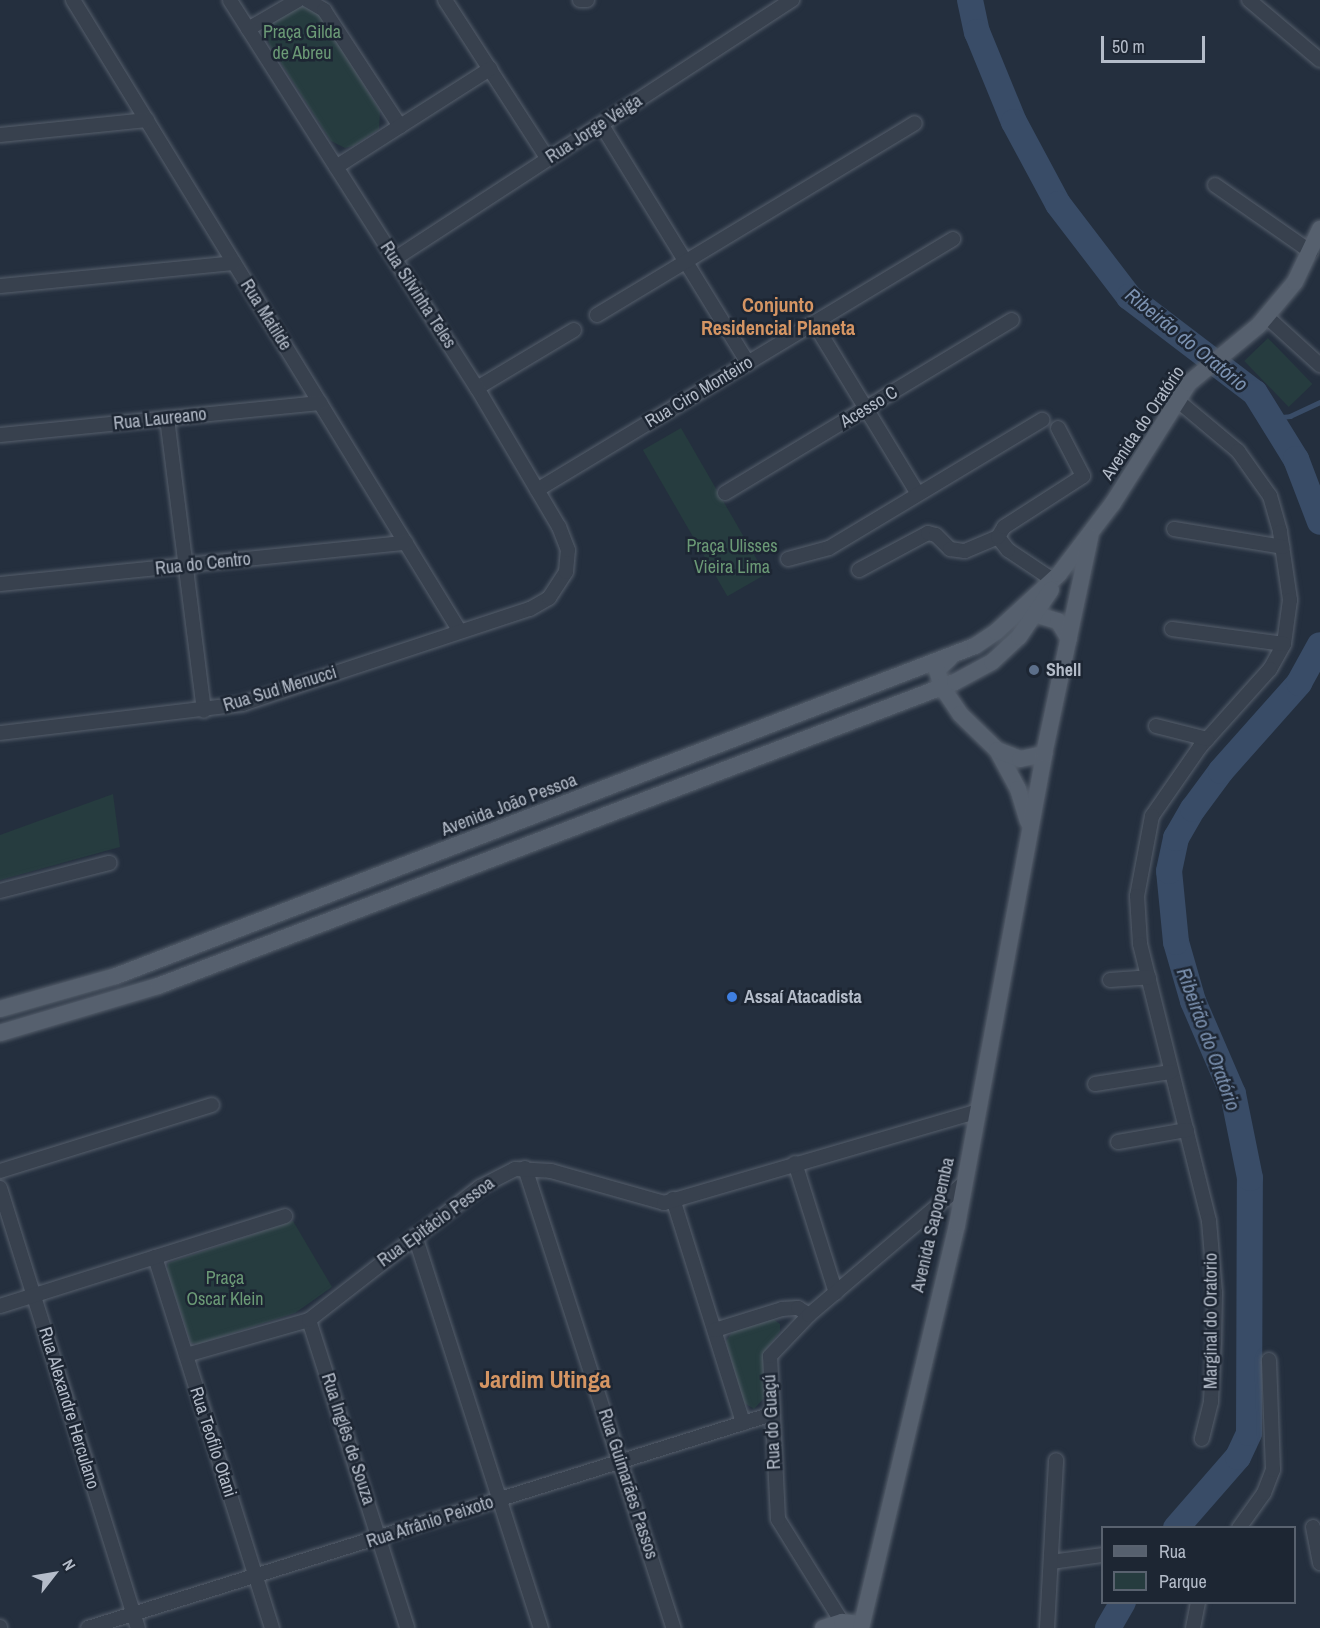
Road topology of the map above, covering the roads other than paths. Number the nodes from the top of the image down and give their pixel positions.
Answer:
1 (73, 0) edge
2 (230, 0) edge
3 (298, 0) edge
4 (307, 0) edge
5 (445, 0) edge
6 (580, 0) edge
7 (586, 0) edge
8 (792, 0) edge
9 (1249, 0) edge
10 (248, 29) junction
11 (1320, 60) edge
12 (490, 69) junction
13 (147, 120) junction
14 (915, 123) dead end
15 (601, 124) junction
16 (399, 126) junction
17 (0, 135) edge
18 (548, 159) junction
19 (336, 167) junction
20 (1215, 185) dead end
21 (1320, 229) edge
22 (953, 239) dead end
23 (1311, 252) junction
24 (396, 258) junction
25 (685, 262) junction
26 (234, 263) junction
27 (0, 286) edge
28 (597, 315) dead end
29 (1012, 320) dead end
30 (1263, 321) junction
31 (814, 323) junction
32 (574, 330) dead end
33 (748, 363) junction
34 (1320, 365) edge
35 (477, 388) junction
36 (1177, 400) junction
37 (321, 403) junction
38 (866, 408) junction
39 (167, 418) junction
40 (1042, 420) dead end
41 (1058, 428) dead end
42 (0, 435) edge
43 (537, 490) junction
44 (725, 494) dead end
45 (918, 494) junction
46 (1174, 529) dead end
47 (1091, 534) junction
48 (998, 537) junction
49 (406, 543) junction
50 (1283, 547) junction
51 (788, 559) dead end
52 (186, 565) junction
53 (859, 570) dead end
54 (1056, 577) junction
55 (0, 584) edge
56 (549, 598) joint
57 (1019, 612) junction
58 (1037, 613) junction
59 (1172, 629) dead end
60 (459, 630) junction
61 (1069, 639) junction
62 (1284, 644) junction
63 (951, 657) junction
64 (942, 687) junction
65 (915, 697) junction
66 (204, 711) junction
67 (960, 714) junction
68 (1156, 726) dead end
69 (0, 733) edge
70 (1207, 739) junction
71 (997, 750) junction
72 (1044, 754) junction
73 (1030, 829) junction
74 (109, 863) dead end
75 (0, 891) edge
76 (1149, 977) junction
77 (1110, 980) dead end
78 (0, 1009) edge
79 (0, 1033) edge
80 (1170, 1067) junction
81 (1095, 1083) dead end
82 (212, 1105) dead end
83 (978, 1111) junction
84 (1187, 1130) junction
85 (1118, 1143) dead end
86 (795, 1163) junction
87 (525, 1168) junction
88 (0, 1171) edge
89 (964, 1183) junction
90 (0, 1188) edge
91 (674, 1199) junction
92 (285, 1216) dead end
93 (415, 1236) junction
94 (154, 1257) junction
95 (836, 1293) junction
96 (33, 1295) junction
97 (0, 1306) edge
98 (809, 1314) junction
99 (309, 1320) junction
100 (715, 1330) junction
101 (186, 1355) junction
102 (1269, 1360) dead end
103 (772, 1414) junction
104 (743, 1423) junction
105 (1202, 1439) dead end
106 (1056, 1460) dead end
107 (621, 1461) junction
108 (499, 1500) junction
109 (1240, 1526) edge
110 (1313, 1527) dead end
111 (380, 1537) junction
112 (1101, 1555) edge
113 (1051, 1562) junction
114 (1320, 1563) edge
115 (256, 1577) junction
116 (1198, 1604) edge
117 (135, 1621) edge
118 (842, 1622) junction
119 (861, 1626) edge
120 (88, 1628) edge
121 (272, 1628) edge
122 (408, 1628) edge
123 (541, 1628) edge
124 (674, 1628) edge
125 (823, 1628) edge
126 (1047, 1628) edge
127 (1193, 1628) edge

1 - 13 street, Rua Matilde
2 - 10 street, Rua Silvinha Teles
3 - 10 street
4 - 16 street
5 - 12 street
6 - 7 street
8 - 15 street, Rua Jorge Veiga
9 - 11 street
10 - 19 street, Rua Silvinha Teles
12 - 16 street
12 - 18 street
13 - 17 street
13 - 26 street, Rua Matilde
14 - 25 street
15 - 18 street, Rua Jorge Veiga
15 - 25 street
16 - 19 street
18 - 24 street, Rua Jorge Veiga
19 - 24 street, Rua Silvinha Teles
20 - 23 street
21 - 23 main road, Avenida do Oratório
22 - 31 street, Rua Ciro Monteiro
23 - 30 main road, Avenida do Oratório
24 - 35 street, Rua Silvinha Teles
25 - 28 street
25 - 33 street
26 - 27 street
26 - 37 street, Rua Matilde
29 - 38 street, Acesso C
30 - 34 street
30 - 36 main road, Avenida do Oratório
31 - 33 street, Rua Ciro Monteiro
31 - 38 street
32 - 35 street
33 - 43 street, Rua Ciro Monteiro
35 - 43 street, Rua Silvinha Teles
36 - 47 main road, Avenida do Oratório
36 - 50 street
37 - 39 street, Rua Laureano
37 - 49 street, Rua Matilde
38 - 44 street, Acesso C
38 - 45 street
39 - 42 street, Rua Laureano
39 - 52 street
40 - 45 street
41 - 48 street
43 - 56 street, Rua Silvinha Teles
45 - 51 street
46 - 50 street
47 - 54 main road, Avenida do Oratório
47 - 61 main road, Avenida Sapopemba
48 - 53 street
48 - 54 street
49 - 52 street, Rua do Centro
49 - 60 street, Rua Matilde
50 - 62 street
52 - 55 street, Rua do Centro
52 - 66 street
54 - 57 main road, Avenida do Oratório
54 - 58 main road
56 - 60 street, Rua Sud Menucci
57 - 58 main road
57 - 63 main road, Avenida João Pessoa
58 - 61 main road
58 - 64 main road
59 - 62 street
60 - 66 street, Rua Sud Menucci
61 - 72 main road, Avenida Sapopemba
62 - 70 street, Marginal do Oratorio
63 - 64 main road
63 - 78 main road, Avenida João Pessoa
64 - 65 main road
64 - 67 main road
65 - 67 main road
65 - 79 main road
66 - 69 street, Rua Sud Menucci
67 - 71 main road
68 - 70 street
70 - 76 street, Marginal do Oratorio
71 - 72 main road
71 - 73 main road, Avenida Sapopemba
72 - 73 main road, Avenida Sapopemba
73 - 83 main road, Avenida Sapopemba
74 - 75 street
76 - 77 street
76 - 80 street, Marginal do Oratorio
80 - 81 street
80 - 84 street, Marginal do Oratorio
82 - 88 street
83 - 86 street, Rua Epitácio Pessoa
83 - 89 main road, Avenida Sapopemba
84 - 85 street
84 - 105 street, Marginal do Oratorio
86 - 91 street, Rua Epitácio Pessoa
86 - 95 street
87 - 91 street, Rua Epitácio Pessoa
87 - 93 street, Rua Epitácio Pessoa
87 - 107 street, Rua Guimarães Passos
89 - 95 street, Rua do Guaçú
89 - 119 main road, Avenida Sapopemba
90 - 96 street, Rua Alexandre Herculano
91 - 100 street
92 - 94 street
93 - 99 street, Rua Epitácio Pessoa
93 - 108 street
94 - 96 street
94 - 101 street, Rua Teofilo Otani
95 - 98 street, Rua do Guaçú
96 - 97 street
96 - 117 street, Rua Alexandre Herculano
98 - 100 street
98 - 103 street, Rua do Guaçú
99 - 101 street, Rua Epitácio Pessoa
99 - 111 street, Rua Inglês de Souza
100 - 104 street
101 - 115 street, Rua Teofilo Otani
102 - 109 street
103 - 104 street, Rua Afrânio Peixoto
103 - 118 street, Rua do Guaçú
104 - 107 street, Rua Afrânio Peixoto
106 - 113 street
107 - 108 street, Rua Afrânio Peixoto
107 - 124 street, Rua Guimarães Passos
108 - 111 street, Rua Afrânio Peixoto
108 - 123 street
110 - 114 street
111 - 115 street, Rua Afrânio Peixoto
111 - 122 street, Rua Inglês de Souza
112 - 113 street
113 - 126 street
115 - 117 street, Rua Afrânio Peixoto
115 - 121 street, Rua Teofilo Otani
116 - 127 street
117 - 120 street, Rua Afrânio Peixoto
118 - 119 main road
118 - 125 main road

